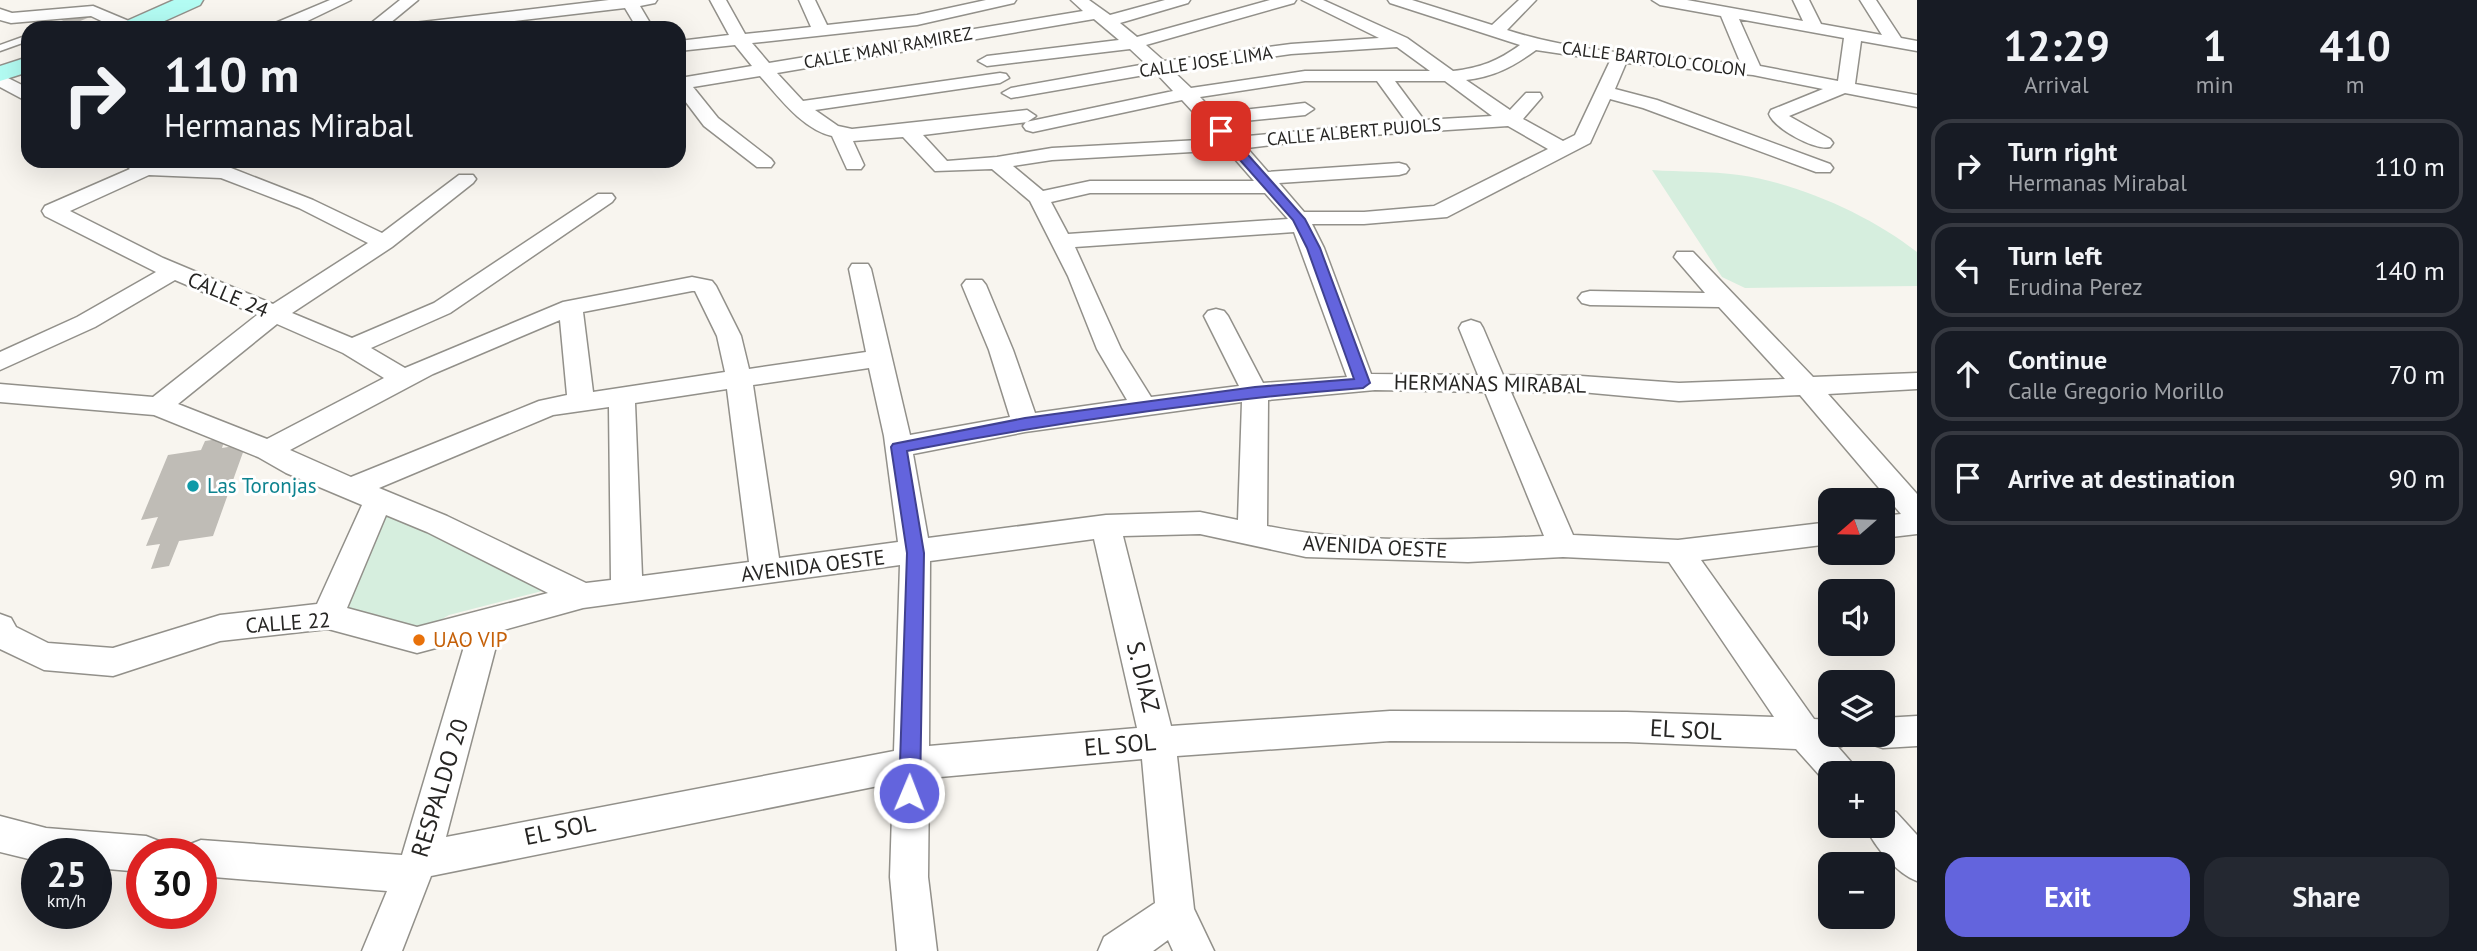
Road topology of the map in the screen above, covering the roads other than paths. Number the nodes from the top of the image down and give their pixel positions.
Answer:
1 (192, 0) edge
2 (343, 0) edge
3 (410, 0) edge
4 (488, 0) edge
5 (649, 0) edge
6 (718, 0) edge
7 (807, 0) edge
8 (1004, 0) edge
9 (1079, 0) edge
10 (1182, 0) edge
11 (1288, 0) edge
12 (1310, 0) edge
13 (1396, 0) edge
14 (1528, 0) edge
15 (1660, 0) edge
16 (1801, 0) edge
17 (1868, 0) edge
18 (622, 2) edge
19 (548, 6) edge
20 (902, 6) dead end
21 (566, 9) junction
22 (1728, 12) junction
23 (0, 14) edge
24 (1103, 17) junction
25 (917, 20) junction
26 (115, 21) edge
27 (146, 21) edge
28 (295, 21) edge
29 (382, 21) edge
30 (495, 21) edge
31 (562, 21) edge
32 (639, 21) edge
33 (1359, 22) junction
34 (1815, 29) junction
35 (821, 30) junction
36 (1318, 32) dead end
37 (1494, 33) junction
38 (1853, 36) junction
39 (738, 39) junction
40 (21, 40) edge
41 (1401, 42) junction
42 (1134, 43) junction
43 (1896, 43) junction
44 (1533, 44) junction
45 (686, 45) edge
46 (1917, 46) edge
47 (0, 48) edge
48 (1620, 57) junction
49 (1161, 67) junction
50 (764, 69) junction
51 (7, 70) edge
52 (1753, 70) junction
53 (1382, 76) junction
54 (1452, 76) junction
55 (686, 81) edge
56 (1006, 85) junction
57 (1846, 86) junction
58 (21, 87) edge
59 (686, 90) edge
60 (1603, 91) junction
61 (1186, 94) junction
62 (1533, 97) dead end
63 (1917, 102) edge
64 (797, 107) junction
65 (1305, 109) dead end
66 (1209, 119) junction
67 (1511, 120) junction
68 (1030, 121) junction
69 (1419, 126) junction
70 (908, 131) junction
71 (840, 133) junction
72 (1823, 143) dead end
73 (1232, 144) junction
74 (1562, 149) junction
75 (1052, 154) junction
76 (764, 163) dead end
77 (997, 163) junction
78 (854, 165) dead end
79 (1823, 167) dead end
80 (132, 168) edge
81 (170, 168) edge
82 (1399, 169) dead end
83 (466, 179) dead end
84 (1267, 183) junction
85 (605, 198) dead end
86 (1039, 198) junction
87 (1300, 222) junction
88 (1060, 241) junction
89 (384, 242) junction
90 (1685, 257) dead end
91 (860, 269) dead end
92 (173, 271) junction
93 (974, 285) dead end
94 (1590, 298) dead end
95 (1727, 300) junction
96 (571, 307) junction
97 (274, 314) junction
98 (1216, 316) dead end
99 (1471, 328) dead end
100 (352, 347) junction
101 (879, 358) junction
102 (0, 362) edge
103 (403, 377) junction
104 (739, 380) junction
105 (1493, 381) junction
106 (1917, 382) edge
107 (1363, 383) junction
108 (1808, 388) junction
109 (1255, 392) junction
110 (0, 393) edge
111 (622, 397) junction
112 (581, 402) junction
113 (158, 406) junction
114 (1145, 408) junction
115 (1025, 423) junction
116 (899, 447) junction
117 (268, 450) junction
118 (350, 489) junction
119 (378, 500) junction
120 (1917, 513) edge
121 (1917, 523) edge
122 (1106, 526) junction
123 (1895, 526) edge
124 (1252, 534) junction
125 (1818, 534) edge
126 (1563, 546) junction
127 (1678, 551) junction
128 (915, 553) junction
129 (766, 572) junction
130 (627, 590) junction
131 (583, 596) junction
132 (328, 616) junction
133 (487, 621) junction
134 (1, 632) edge
135 (1917, 731) edge
136 (1895, 732) edge
137 (1818, 735) edge
138 (1158, 741) junction
139 (909, 765) junction
140 (0, 834) edge
141 (1895, 838) edge
142 (126, 852) edge
143 (217, 859) edge
144 (1917, 863) edge
145 (416, 867) junction
146 (1175, 912) junction
147 (382, 951) edge
148 (917, 951) edge
149 (1118, 951) edge
150 (1194, 951) edge

1 - 27 street
2 - 28 street
3 - 29 street
4 - 30 street
5 - 18 street
6 - 39 street
7 - 35 street
8 - 25 street
9 - 24 street
10 - 24 street, CALLE MANI RAMIREZ
11 - 42 street
12 - 33 street
13 - 37 street, CALLE BARTOLO COLON
14 - 37 street
15 - 22 street
16 - 34 street
17 - 43 street
18 - 21 street
18 - 32 street
19 - 21 street
19 - 30 street
20 - 25 street
21 - 31 street
22 - 34 street
22 - 52 street
23 - 26 street
24 - 42 street
24 - 50 street, CALLE MANI RAMIREZ
25 - 35 street
33 - 36 street
33 - 41 street
34 - 38 street
35 - 39 street
37 - 44 street, CALLE BARTOLO COLON
38 - 43 street
38 - 57 street
39 - 45 street
39 - 50 street
40 - 47 lane
41 - 49 street, CALLE JOSE LIMA
41 - 54 street
42 - 49 street
42 - 56 street
43 - 46 street
44 - 48 street, CALLE BARTOLO COLON
44 - 54 street
48 - 52 street, CALLE BARTOLO COLON
48 - 60 street
49 - 56 street, CALLE JOSE LIMA
49 - 61 street
50 - 55 street, CALLE MANI RAMIREZ
50 - 64 street
51 - 58 street
52 - 57 street, CALLE BARTOLO COLON
53 - 54 street
53 - 61 street
53 - 69 street
54 - 67 street
56 - 64 street, CALLE JOSE LIMA
56 - 68 street
57 - 63 street, CALLE BARTOLO COLON
57 - 72 street
59 - 76 street
60 - 74 street
60 - 79 street
61 - 66 street
61 - 68 street
62 - 67 street
64 - 71 street
65 - 66 street
66 - 73 street
67 - 69 street, CALLE ALBERT PUJOLS
67 - 74 street
68 - 70 street
68 - 75 street
69 - 73 street, CALLE ALBERT PUJOLS
70 - 71 street
70 - 77 street, CALLE ALBERT PUJOLS
71 - 78 street
73 - 75 street, CALLE ALBERT PUJOLS
73 - 84 street
74 - 87 street
75 - 77 street, CALLE ALBERT PUJOLS
77 - 86 street
80 - 92 street, CALLE 24
81 - 89 street
82 - 84 street
83 - 89 street
84 - 86 street
84 - 87 street
85 - 100 street
86 - 88 street
87 - 88 street
87 - 107 street
88 - 114 street
89 - 97 street
90 - 95 street
91 - 101 street
92 - 97 street, CALLE 24
92 - 102 street
93 - 115 street
94 - 95 street
95 - 108 street
96 - 103 street
96 - 104 street
96 - 112 street
97 - 100 street, CALLE 24
97 - 113 street
98 - 109 street
99 - 105 street
100 - 103 street, CALLE 24
101 - 104 street
101 - 116 street
103 - 117 street
104 - 111 street
104 - 129 street
105 - 107 street, HERMANAS MIRABAL
105 - 108 street, HERMANAS MIRABAL
105 - 126 street
106 - 108 street, HERMANAS MIRABAL
107 - 109 street, HERMANAS MIRABAL
108 - 120 street
109 - 114 street, HERMANAS MIRABAL
109 - 124 street
110 - 113 street
111 - 112 street
111 - 130 street
112 - 118 street
113 - 117 street
114 - 115 street, HERMANAS MIRABAL
115 - 116 street, HERMANAS MIRABAL
116 - 128 street
117 - 118 street
118 - 119 street
119 - 131 street
119 - 132 street
121 - 123 street
122 - 124 street, AVENIDA OESTE
122 - 128 street, AVENIDA OESTE
122 - 138 street, S. DIAZ
124 - 126 street, AVENIDA OESTE
125 - 127 street, AVENIDA OESTE
126 - 127 street, AVENIDA OESTE
127 - 137 street
128 - 129 street, AVENIDA OESTE
128 - 139 street
129 - 130 street, AVENIDA OESTE
130 - 131 street, AVENIDA OESTE
131 - 133 street, CALLE 22
132 - 133 street, CALLE 22
132 - 134 street, CALLE 22
133 - 145 street, RESPALDO 20
135 - 136 street
137 - 138 street, EL SOL
138 - 139 street, EL SOL
138 - 146 street, S. DIAZ
139 - 145 street, EL SOL
139 - 148 street
140 - 142 street
141 - 144 street
143 - 145 street, EL SOL
145 - 147 street, RESPALDO 20
146 - 149 street
146 - 150 street, S. DIAZ

